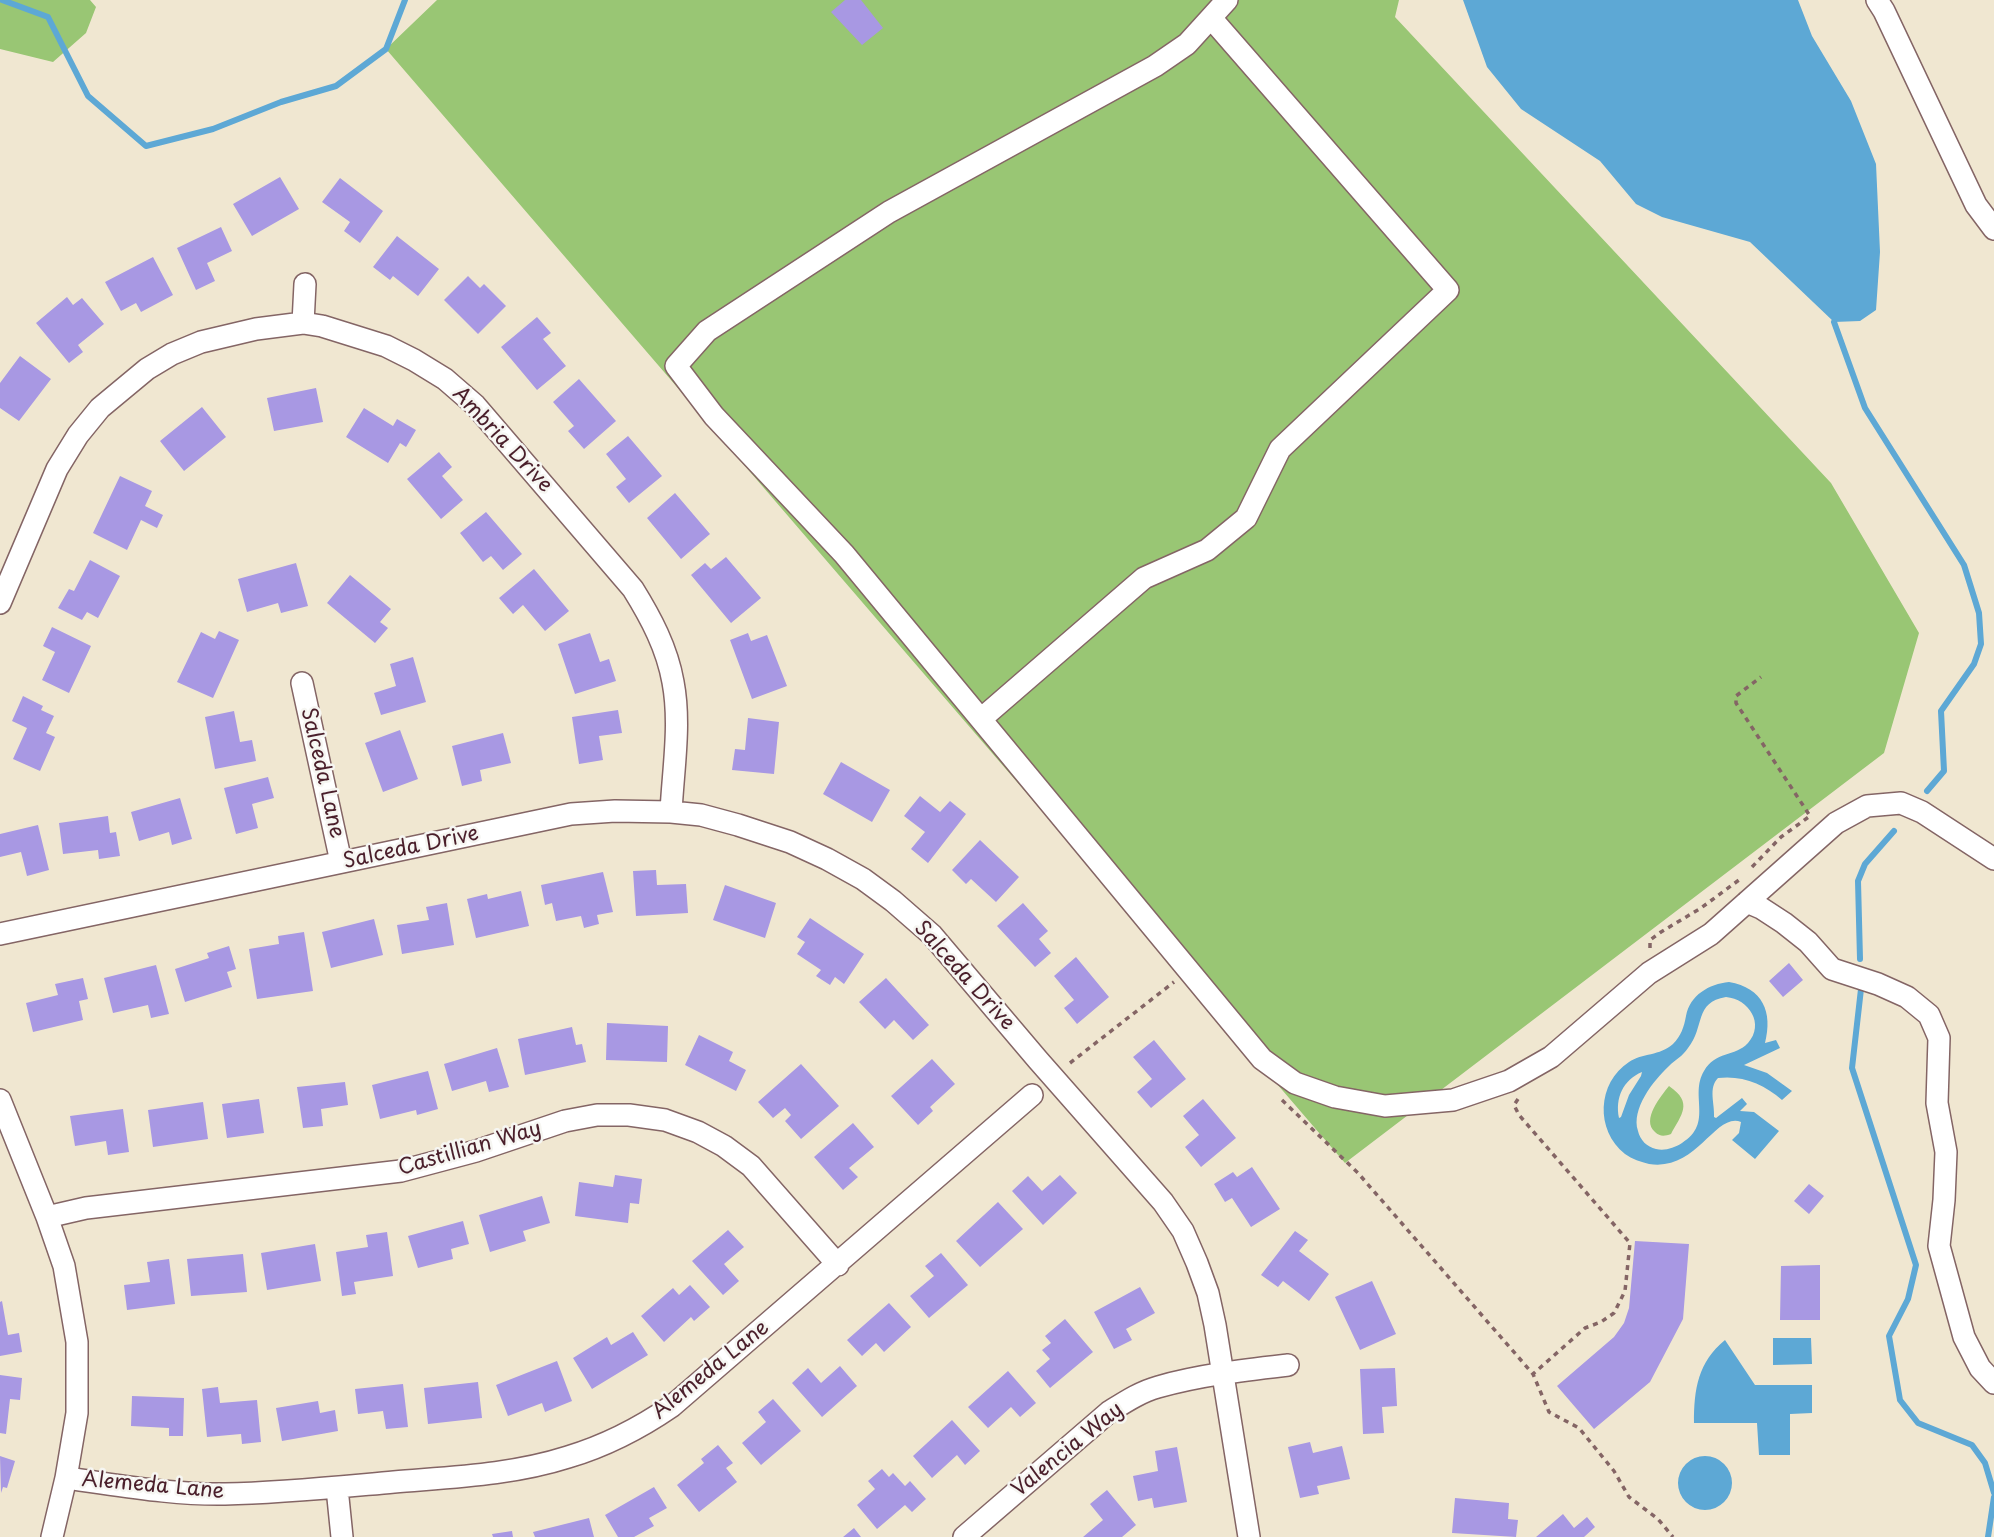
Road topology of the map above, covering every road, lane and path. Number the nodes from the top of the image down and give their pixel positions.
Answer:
1 (1227, 0) edge
2 (1877, 0) edge
3 (1211, 18) junction
4 (1994, 229) edge
5 (305, 284) dead end
6 (303, 323) junction
7 (0, 603) edge
8 (1761, 677) dead end
9 (302, 683) dead end
10 (981, 719) junction
11 (671, 812) junction
12 (1994, 859) edge
13 (341, 862) junction
14 (1747, 902) junction
15 (0, 934) edge
16 (1655, 969) junction
17 (1190, 971) junction
18 (1070, 1063) dead end
19 (1032, 1095) dead end
20 (1526, 1095) dead end
21 (1279, 1097) dead end
22 (0, 1100) edge
23 (47, 1217) junction
24 (838, 1265) junction
25 (1288, 1364) dead end
26 (1223, 1373) junction
27 (1533, 1374) junction
28 (1994, 1383) edge
29 (66, 1478) junction
30 (337, 1488) junction
31 (52, 1537) edge
32 (342, 1537) edge
33 (964, 1537) edge
34 (1250, 1537) edge
35 (1673, 1537) edge

1 - 3 street
2 - 4 street
3 - 10 street
3 - 10 street
5 - 6 street
6 - 7 street, Ambria Drive
6 - 11 street, Ambria Drive
8 - 16 path
9 - 13 street, Salceda Lane
10 - 17 street
11 - 13 street, Salceda Drive
11 - 26 street, Salceda Drive
12 - 14 street
13 - 15 street, Salceda Drive
14 - 16 street
14 - 28 street
16 - 17 street
17 - 18 path
19 - 24 street, Alemeda Lane
20 - 27 path
21 - 27 path
22 - 23 street
23 - 24 street, Castillian Way
23 - 29 street
24 - 30 street, Alemeda Lane
25 - 26 street, Valencia Way
26 - 33 street, Valencia Way
26 - 34 street, Salceda Drive
27 - 35 path
29 - 30 street, Alemeda Lane
29 - 31 street
30 - 32 street

